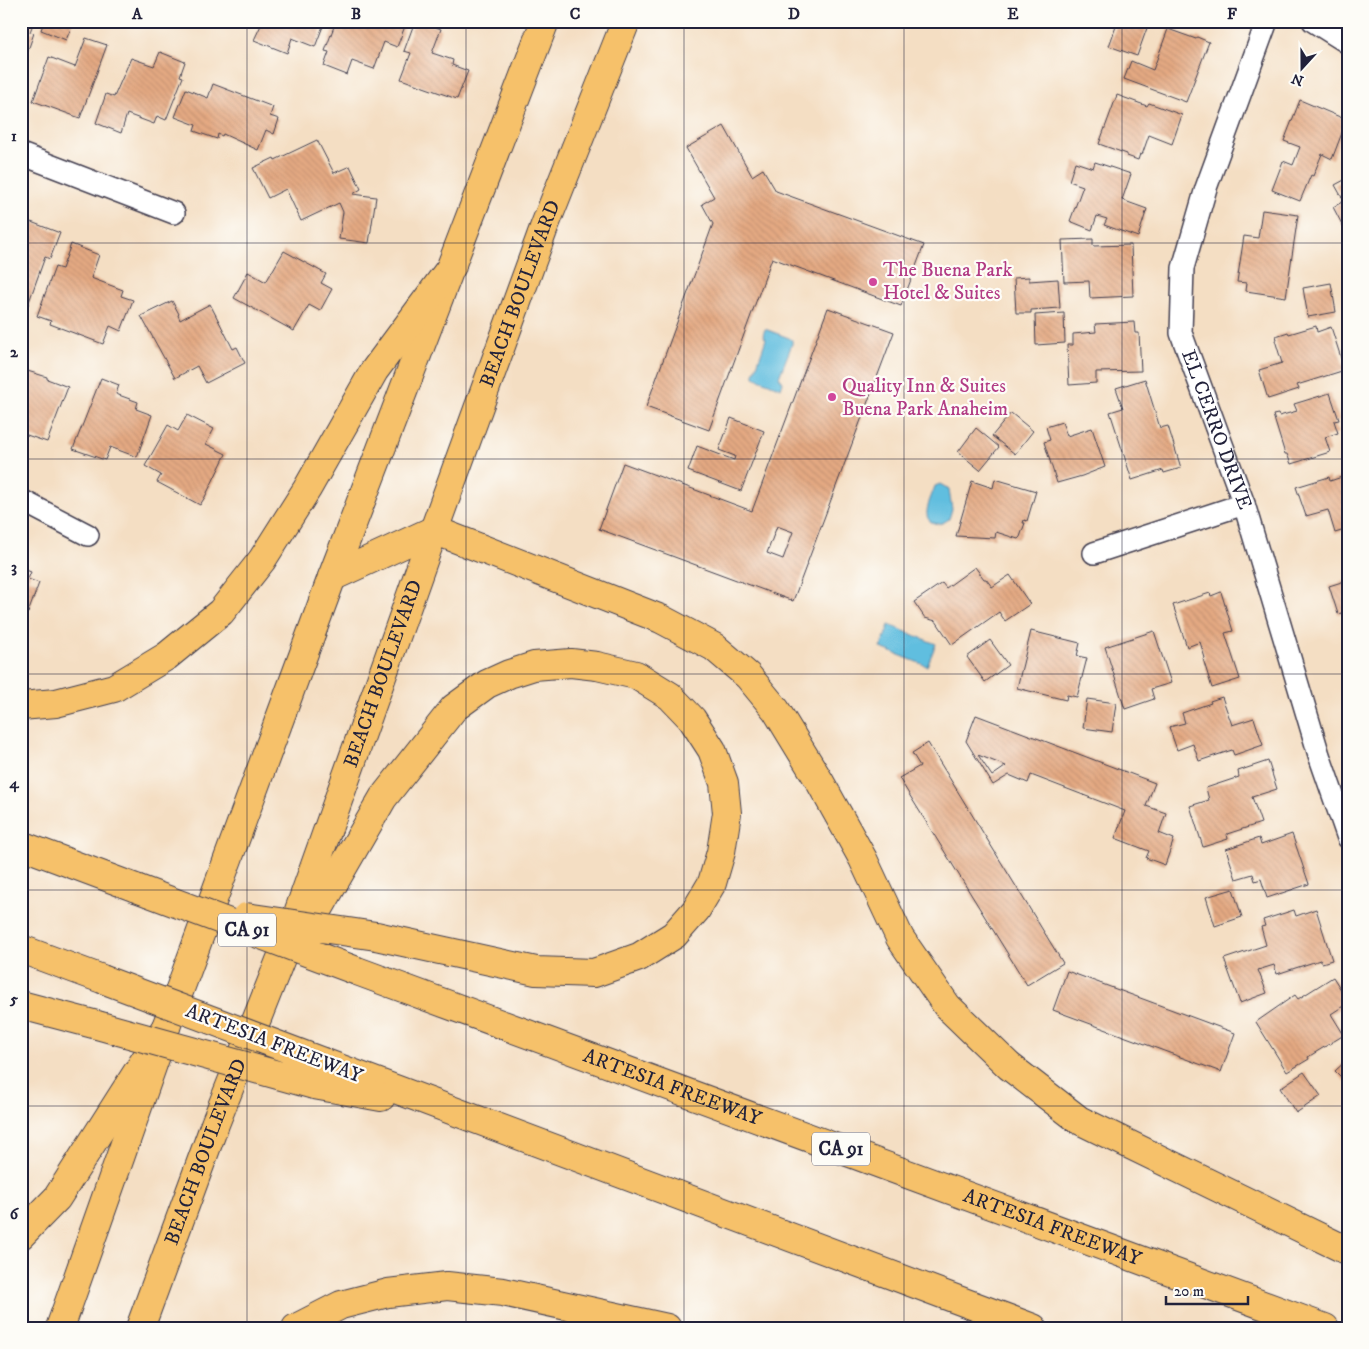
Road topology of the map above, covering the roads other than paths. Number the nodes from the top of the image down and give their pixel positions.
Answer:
1 (545, 21) edge
2 (1267, 21) edge
3 (1313, 21) edge
4 (621, 23) edge
5 (1348, 43) edge
6 (21, 154) edge
7 (174, 213) dead end
8 (452, 266) junction
9 (21, 500) edge
10 (1244, 504) junction
11 (434, 530) junction
12 (88, 536) dead end
13 (1094, 554) dead end
14 (332, 577) junction
15 (21, 706) edge
16 (1348, 838) edge
17 (21, 845) edge
18 (190, 909) junction
19 (291, 933) junction
20 (21, 949) edge
21 (21, 1005) edge
22 (166, 1027) junction
23 (318, 1074) junction
24 (21, 1236) edge
25 (1348, 1251) edge
26 (60, 1328) edge
27 (140, 1328) edge
28 (296, 1328) edge
29 (667, 1328) edge
30 (1033, 1328) edge
31 (1325, 1328) edge

1 - 8 main road
2 - 10 street, EL CERRO DRIVE
3 - 5 street
4 - 11 main road, BEACH BOULEVARD
6 - 7 street
8 - 14 main road
8 - 15 main road
9 - 12 street
10 - 13 street
10 - 16 street, EL CERRO DRIVE
11 - 14 main road
11 - 19 main road, BEACH BOULEVARD
11 - 25 main road
14 - 22 main road
17 - 18 main road, ARTESIA FREEWAY / CA 91, bridge
18 - 19 main road, bridge
18 - 31 main road, ARTESIA FREEWAY / CA 91, bridge
19 - 27 main road, BEACH BOULEVARD
20 - 23 main road, ARTESIA FREEWAY, bridge
21 - 23 main road, bridge
22 - 24 main road
22 - 26 main road
23 - 30 main road, ARTESIA FREEWAY
28 - 29 main road

